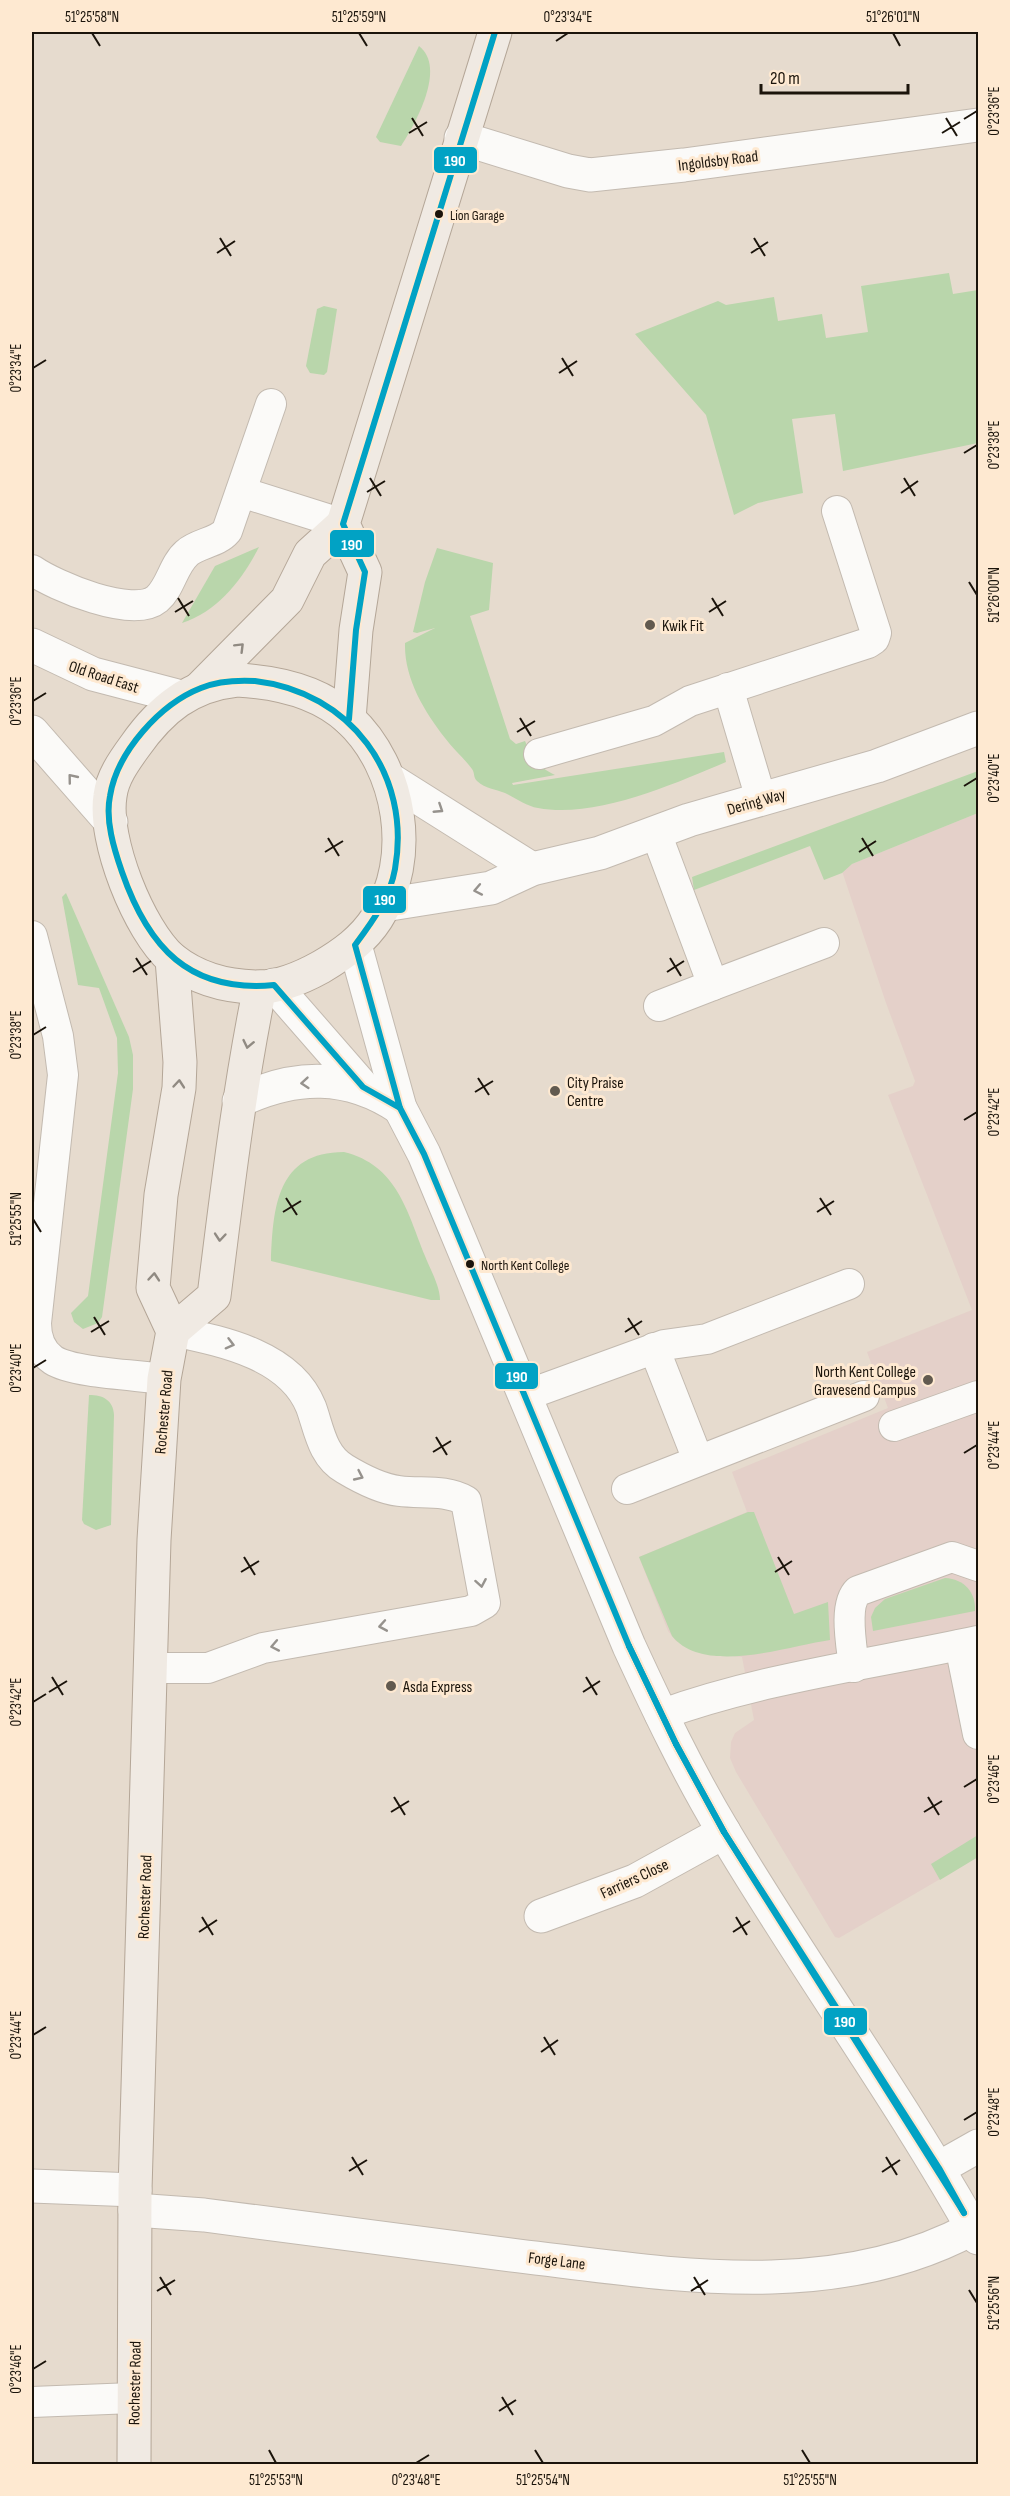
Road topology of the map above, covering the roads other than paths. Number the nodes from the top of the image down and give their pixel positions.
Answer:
1 (495, 32) edge
2 (978, 125) edge
3 (461, 138) junction
4 (271, 404) dead end
5 (241, 492) junction
6 (837, 511) dead end
7 (343, 524) junction
8 (32, 570) edge
9 (32, 645) edge
10 (728, 688) junction
11 (190, 693) junction
12 (349, 719) junction
13 (978, 728) edge
14 (32, 732) edge
15 (539, 754) dead end
16 (389, 778) junction
17 (761, 799) junction
18 (111, 822) junction
19 (656, 833) junction
20 (532, 869) junction
21 (384, 905) junction
22 (32, 936) edge
23 (824, 943) dead end
24 (355, 945) junction
25 (172, 958) junction
26 (713, 985) junction
27 (267, 986) junction
28 (659, 1006) dead end
29 (363, 1087) junction
30 (239, 1101) junction
31 (400, 1108) junction
32 (849, 1284) dead end
33 (172, 1331) junction
34 (654, 1348) junction
35 (164, 1379) junction
36 (524, 1396) junction
37 (864, 1396) dead end
38 (978, 1396) edge
39 (894, 1426) dead end
40 (698, 1460) junction
41 (627, 1489) dead end
42 (978, 1566) edge
43 (969, 1643) edge
44 (854, 1667) junction
45 (150, 1668) junction
46 (660, 1715) junction
47 (978, 1734) edge
48 (724, 1832) junction
49 (541, 1916) dead end
50 (978, 2146) edge
51 (939, 2168) junction
52 (32, 2186) edge
53 (135, 2200) junction
54 (976, 2233) edge
55 (134, 2398) junction
56 (32, 2402) edge
57 (134, 2464) edge

1 - 3 main road
2 - 3 street, Ingoldsby Road
3 - 7 main road
4 - 5 lane
5 - 7 lane
5 - 8 lane
6 - 10 lane
11 -> 7 main road
7 - 12 main road
9 - 11 street, Old Road East
10 - 15 lane
10 - 17 lane
11 - 12 main road
11 - 18 main road
12 - 16 main road
13 - 17 street, Dering Way
18 -> 14 street
16 -> 20 street
16 - 21 main road
17 - 19 street, Dering Way
18 - 25 main road
19 - 20 street, Dering Way
19 - 26 lane
20 -> 21 street, Dering Way
21 - 24 main road
22 - 35 lane
23 - 26 lane
24 - 27 main road
24 - 31 street
25 - 27 main road
33 -> 25 main road
26 - 28 lane
27 - 29 street
27 -> 30 main road
29 -> 30 street
29 - 31 street
30 -> 33 main road
31 - 36 street
32 - 34 lane
33 - 35 main road, Rochester Road
33 -> 45 lane
34 - 36 lane
34 - 40 lane
35 - 45 main road, Rochester Road
36 - 46 street
37 - 40 lane
38 - 39 lane
40 - 41 lane
42 - 44 lane
43 - 44 lane
43 - 47 lane
44 - 46 lane
45 - 53 main road, Rochester Road
46 - 48 street
48 - 49 street, Farriers Close
48 - 51 street
50 - 51 street
51 - 54 street
52 - 53 street, Forge Lane
53 - 54 street, Forge Lane
53 - 55 main road, Rochester Road
55 - 56 lane
55 - 57 main road, Rochester Road

